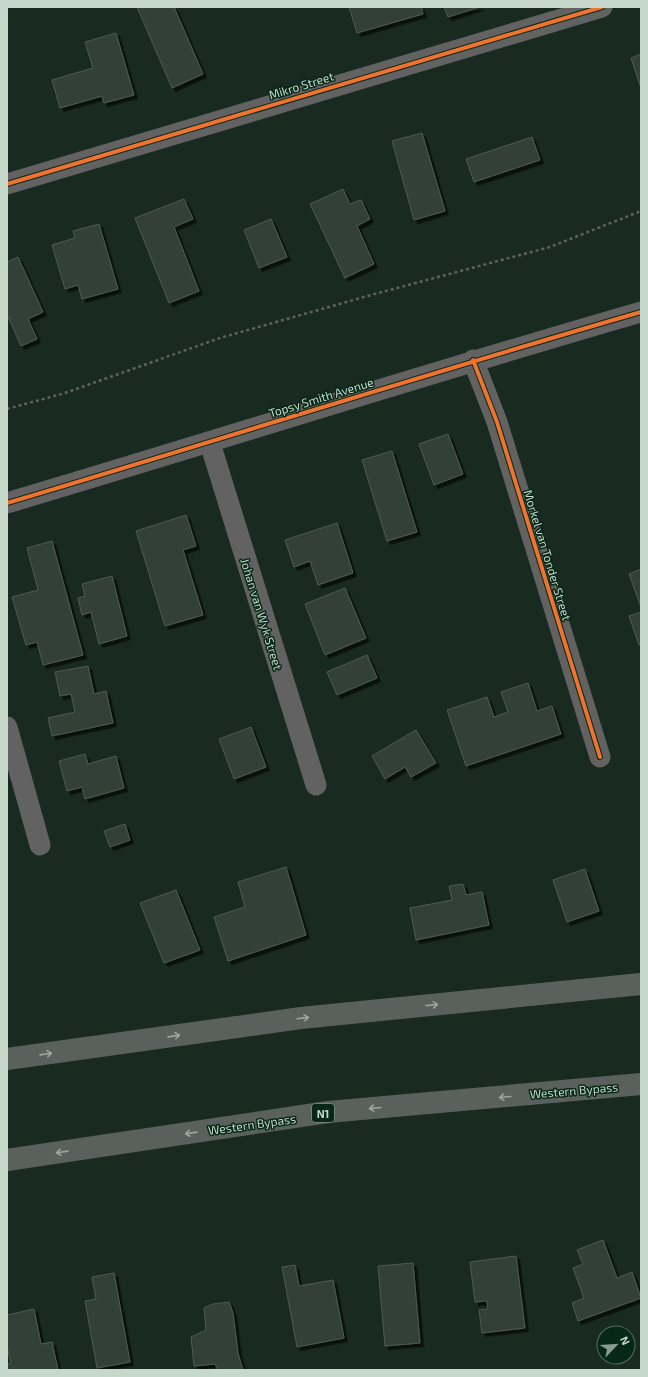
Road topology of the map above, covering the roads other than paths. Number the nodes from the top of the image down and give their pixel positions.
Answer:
1 (602, 7) edge
2 (7, 184) edge
3 (641, 312) edge
4 (473, 360) junction
5 (210, 443) junction
6 (7, 503) edge
7 (7, 727) edge
8 (600, 757) dead end
9 (316, 785) dead end
10 (40, 845) dead end
11 (641, 984) edge
12 (7, 1059) edge
13 (641, 1084) edge
14 (7, 1160) edge

1 - 2 street, Mikro Street
3 - 4 street, Topsy Smith Avenue
4 - 5 street, Topsy Smith Avenue
4 - 8 street, Morkel van Tonder Street
5 - 6 street, Topsy Smith Avenue
5 - 9 street, Johan van Wyk Street
7 - 10 street
12 -> 11 highway
13 -> 14 highway, Western Bypass / N1

